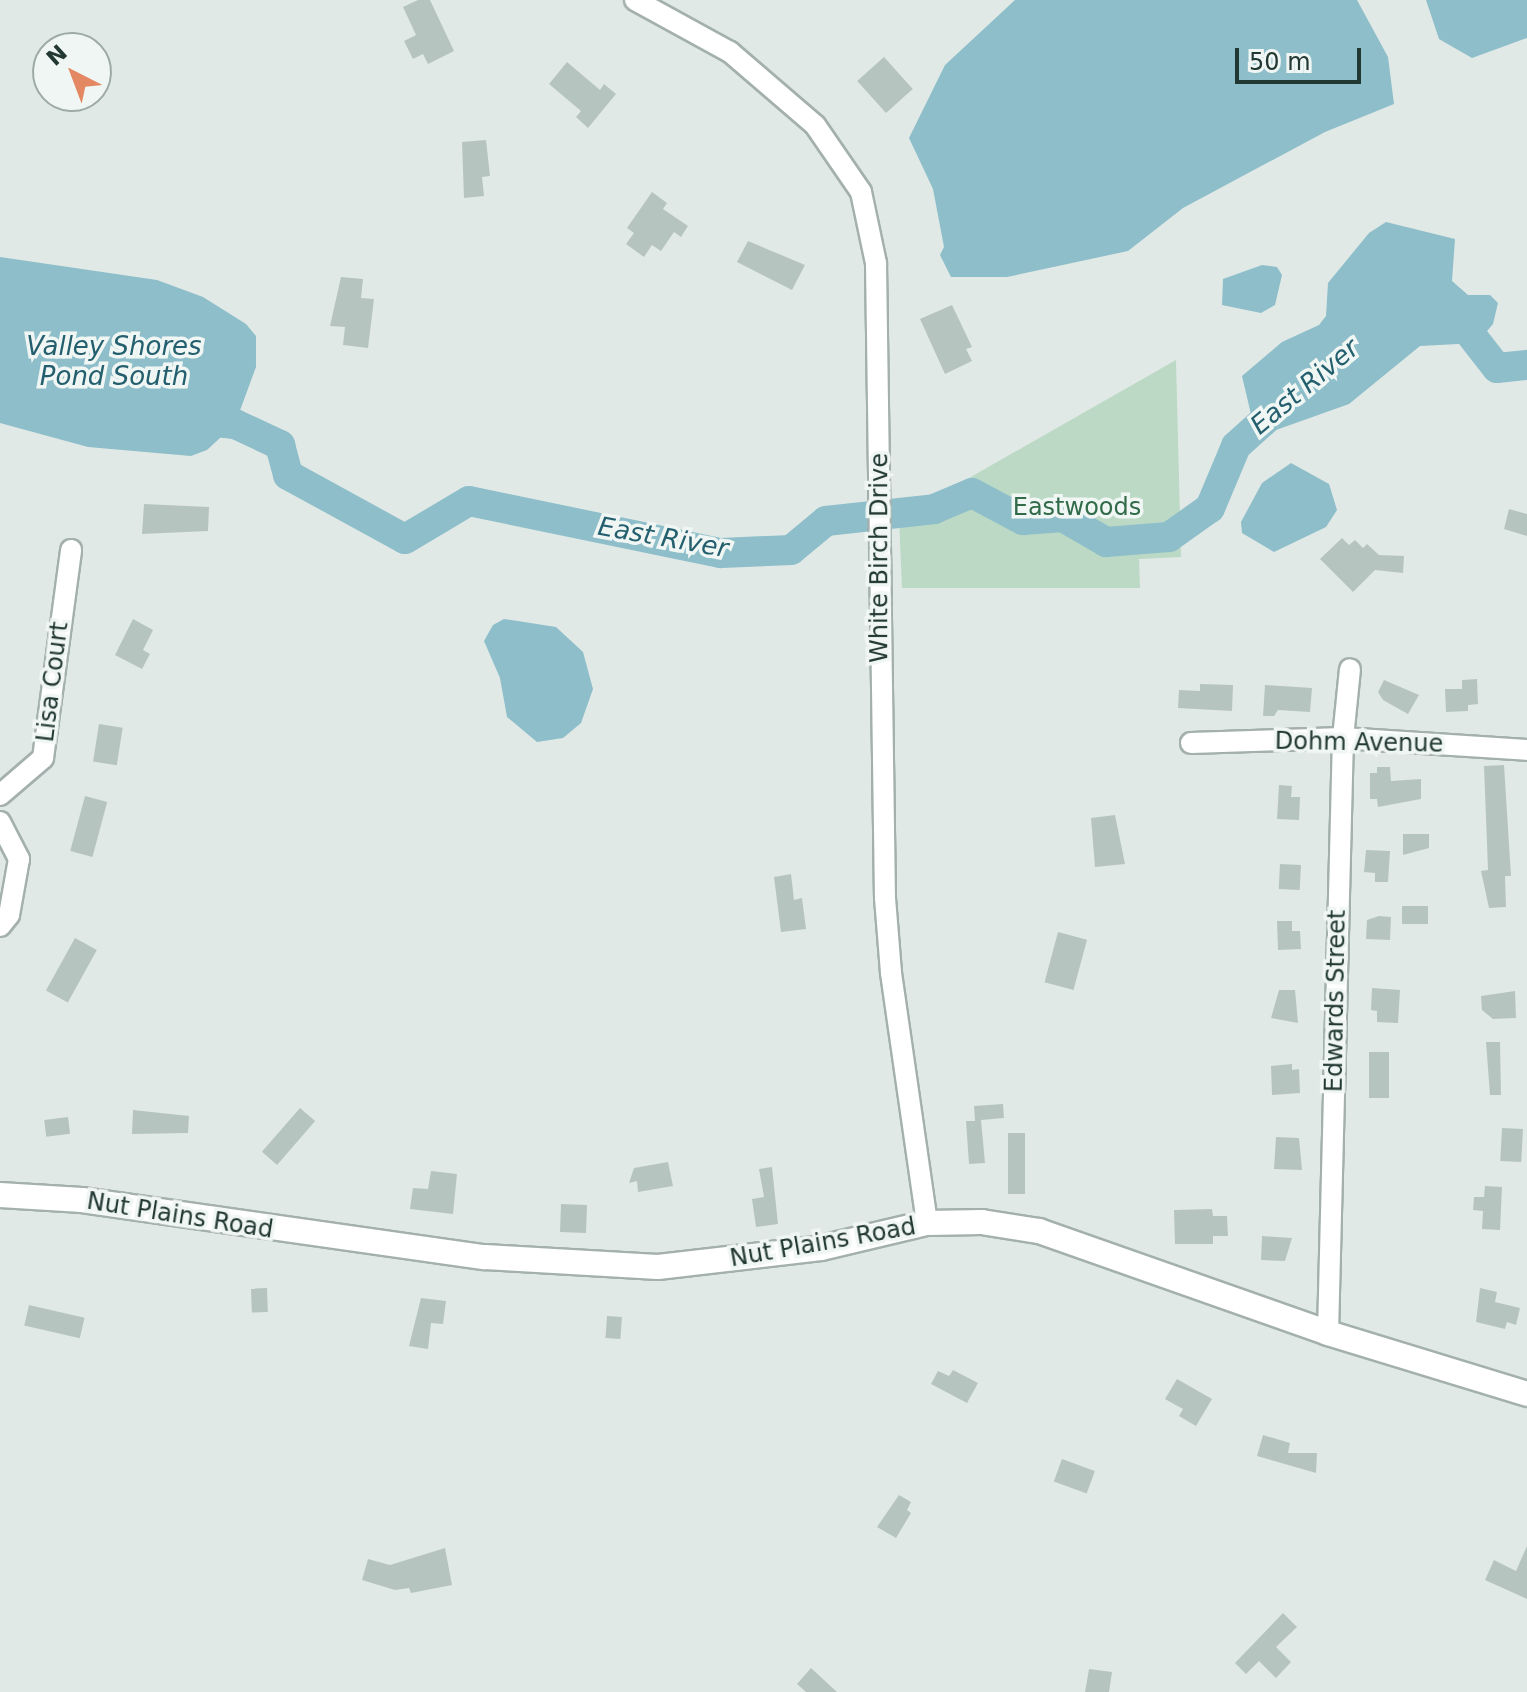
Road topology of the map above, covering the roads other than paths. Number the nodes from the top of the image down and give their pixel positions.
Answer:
1 (635, 0) edge
2 (71, 550) dead end
3 (1350, 669) dead end
4 (1343, 738) junction
5 (1191, 743) dead end
6 (1527, 750) edge
7 (0, 795) edge
8 (0, 822) edge
9 (0, 926) edge
10 (0, 1195) edge
11 (927, 1223) junction
12 (1328, 1333) junction
13 (1527, 1394) edge

1 - 11 street, White Birch Drive
2 - 7 street, Lisa Court
3 - 4 street, Edwards Street
4 - 5 street, Dohm Avenue
4 - 6 street, Dohm Avenue
4 - 12 street, Edwards Street
8 - 9 street
10 - 11 street, Nut Plains Road
11 - 12 street, Nut Plains Road
12 - 13 street, Nut Plains Road

